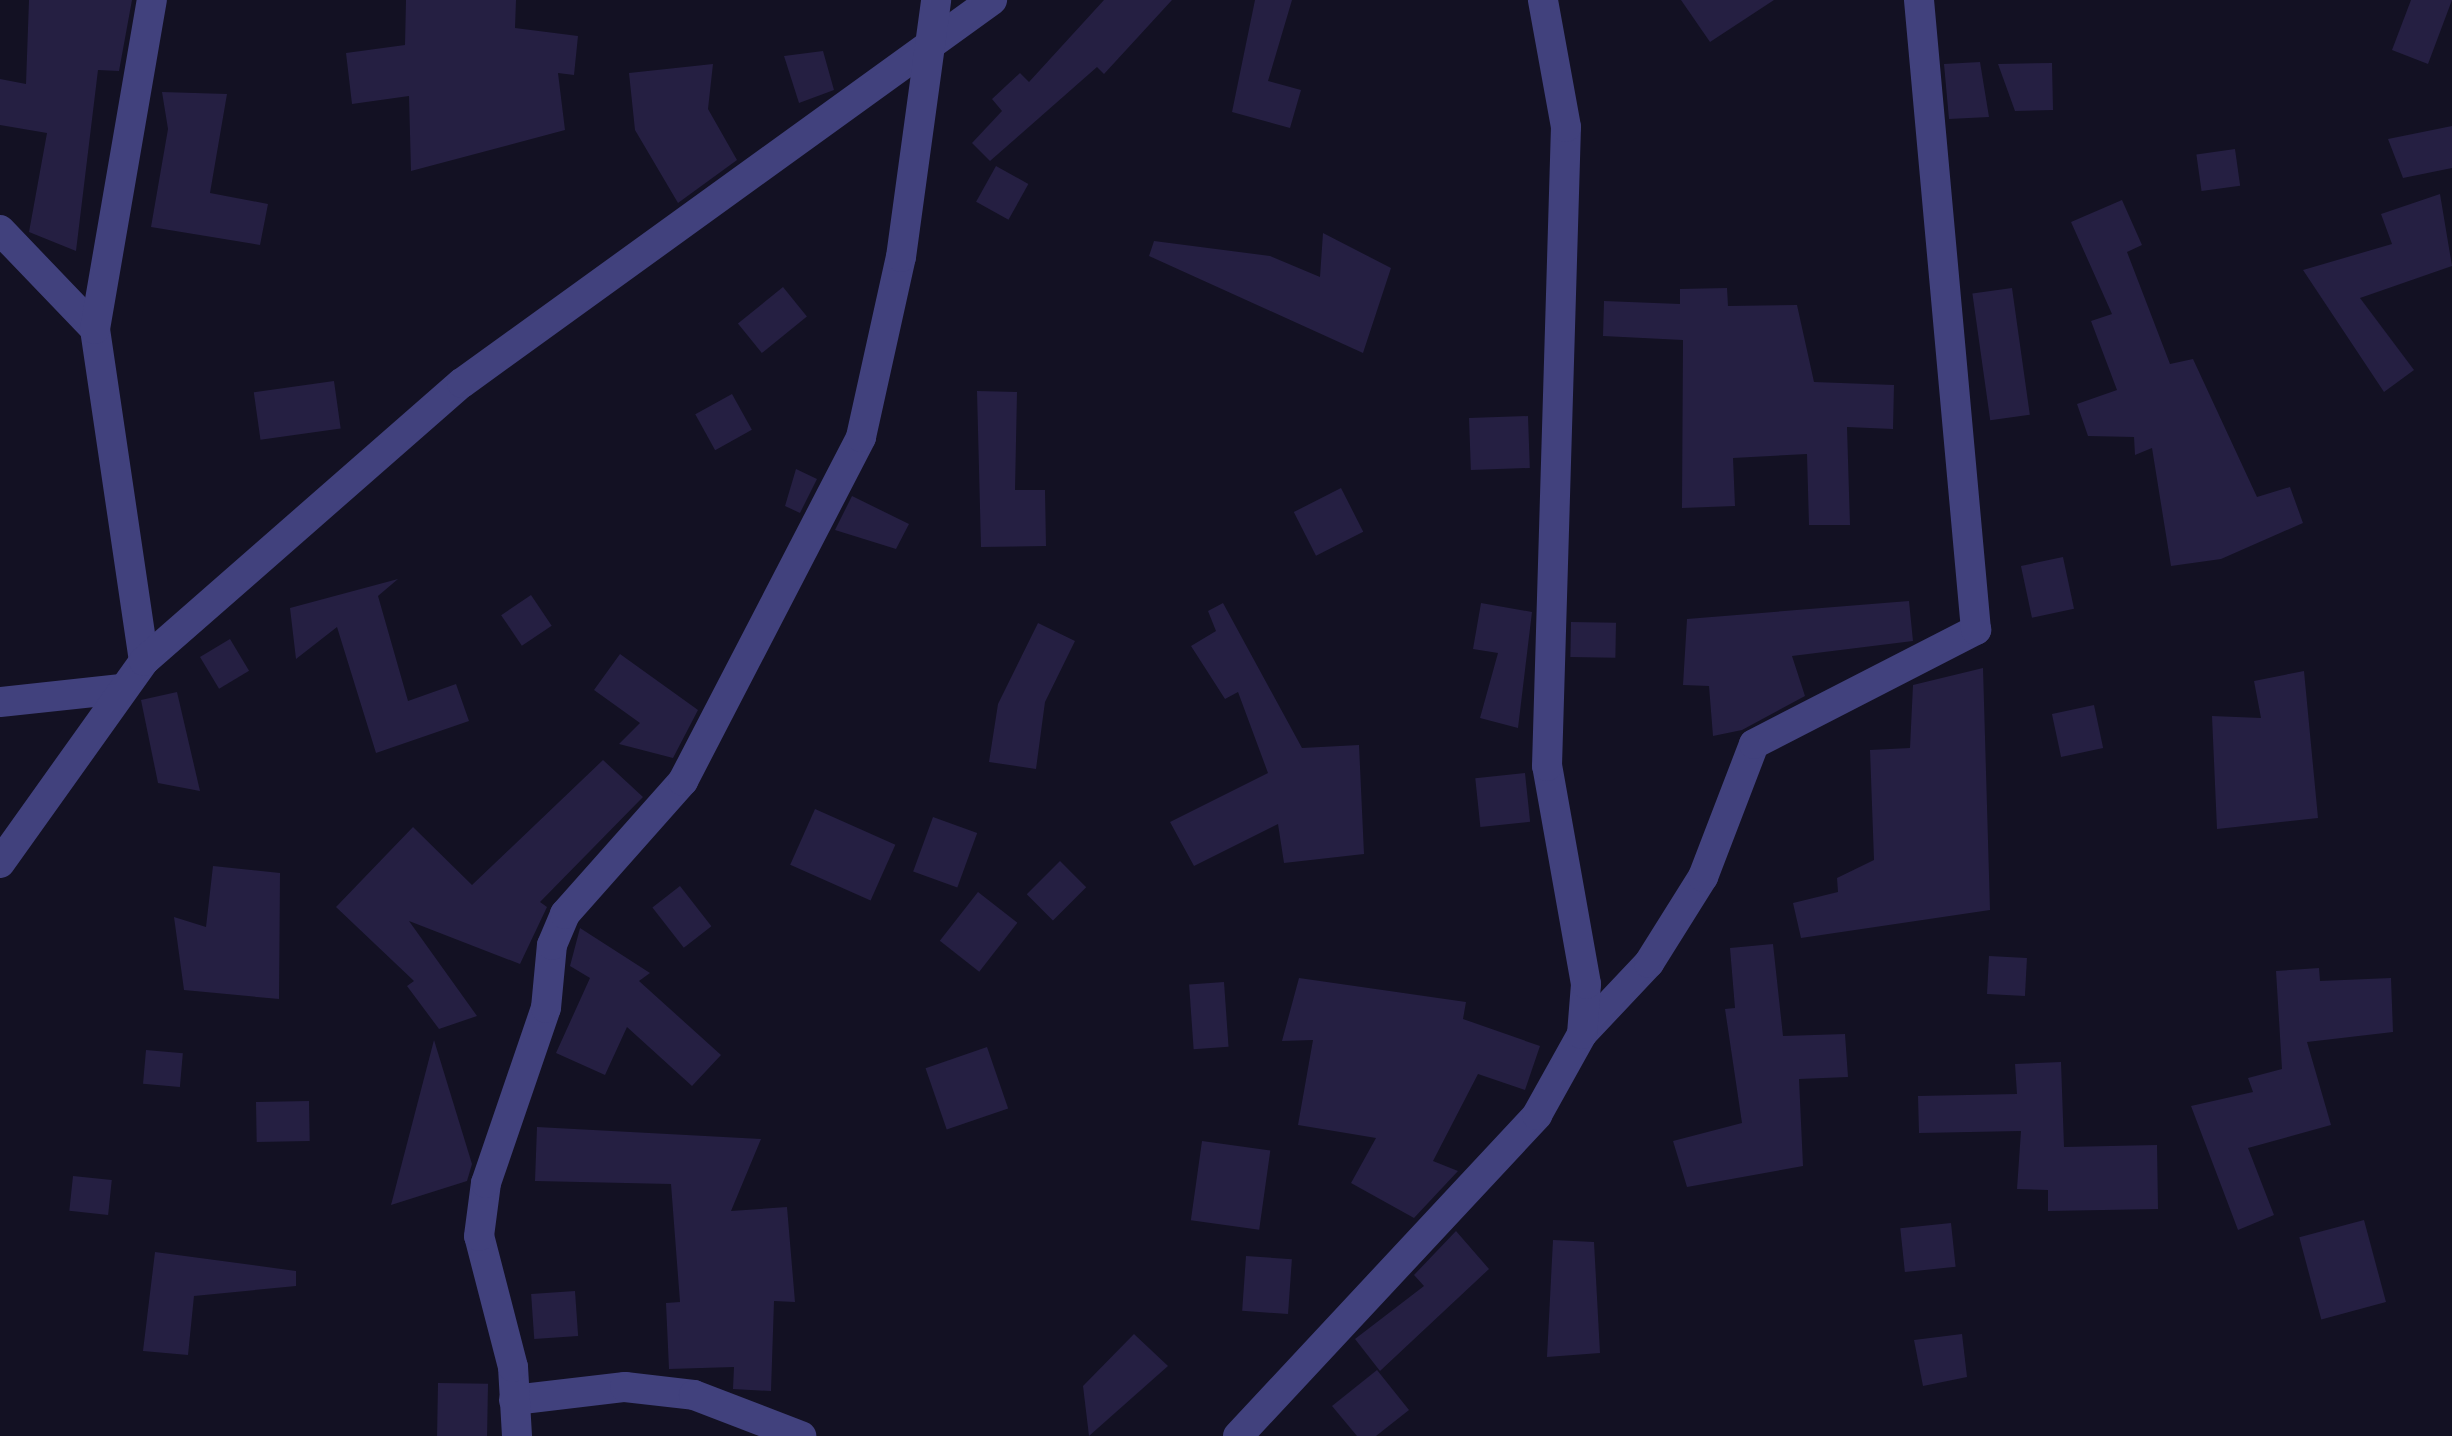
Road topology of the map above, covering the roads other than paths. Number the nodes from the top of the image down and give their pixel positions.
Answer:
1 (152, 0) edge
2 (936, 0) edge
3 (992, 0) edge
4 (1543, 0) edge
5 (1919, 0) edge
6 (929, 50) junction
7 (0, 230) edge
8 (95, 329) junction
9 (144, 662) junction
10 (121, 689) junction
11 (0, 702) edge
12 (0, 862) edge
13 (1582, 1034) junction
14 (514, 1400) junction
15 (517, 1436) edge
16 (801, 1436) edge
17 (1238, 1436) edge

1 - 8 street
2 - 6 street
3 - 6 street
4 - 13 street
5 - 13 street
6 - 9 street
6 - 14 street
7 - 8 street
8 - 9 street
9 - 10 street
10 - 11 street
10 - 12 street
13 - 17 street
14 - 15 street
14 - 16 street

